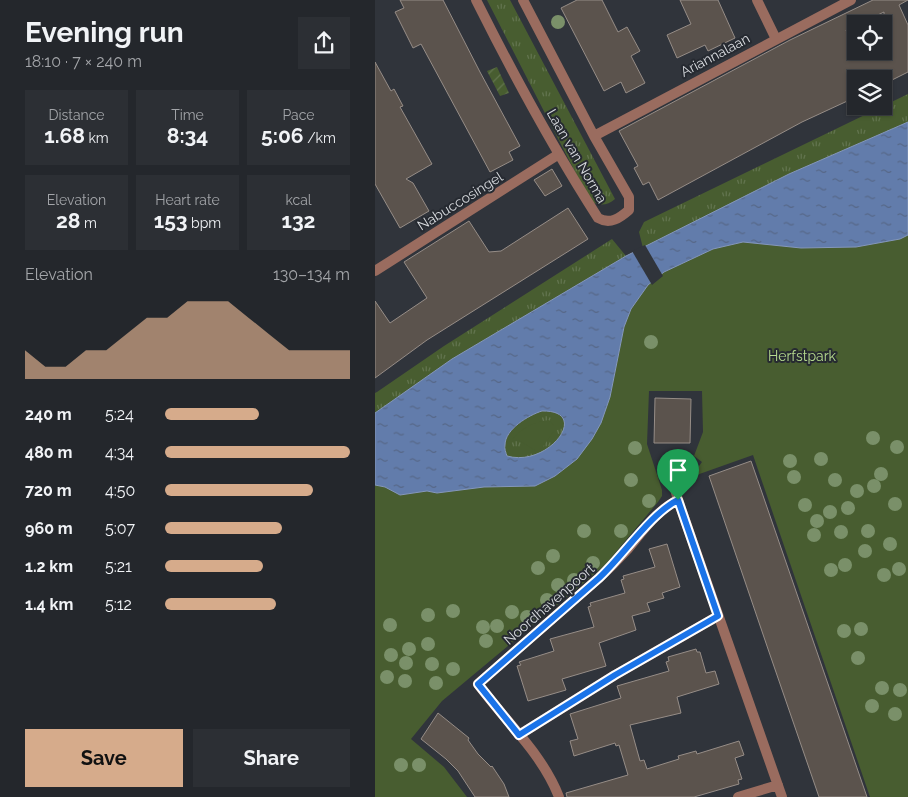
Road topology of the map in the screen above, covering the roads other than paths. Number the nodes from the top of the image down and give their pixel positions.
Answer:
1 (476, 0) edge
2 (523, 0) edge
3 (757, 0) edge
4 (851, 0) edge
5 (776, 38) junction
6 (594, 136) junction
7 (559, 154) junction
8 (375, 256) edge
9 (378, 269) edge
10 (672, 478) dead end
11 (678, 500) junction
12 (718, 616) junction
13 (519, 735) junction
14 (777, 785) junction
15 (559, 797) edge
16 (738, 797) edge
17 (782, 797) edge

1 - 7 street, Laan van Norma
2 - 6 street, Laan van Norma
3 - 5 street
4 - 5 street, Ariannalaan
5 - 6 street, Ariannalaan
6 - 7 street, Laan van Norma
7 - 9 street, Nabuccosingel
8 - 9 street
10 - 11 street
11 - 12 street
11 - 13 street, Noordhavenpoort
12 - 13 street
12 - 14 street
13 - 15 street
14 - 16 street
14 - 17 street

